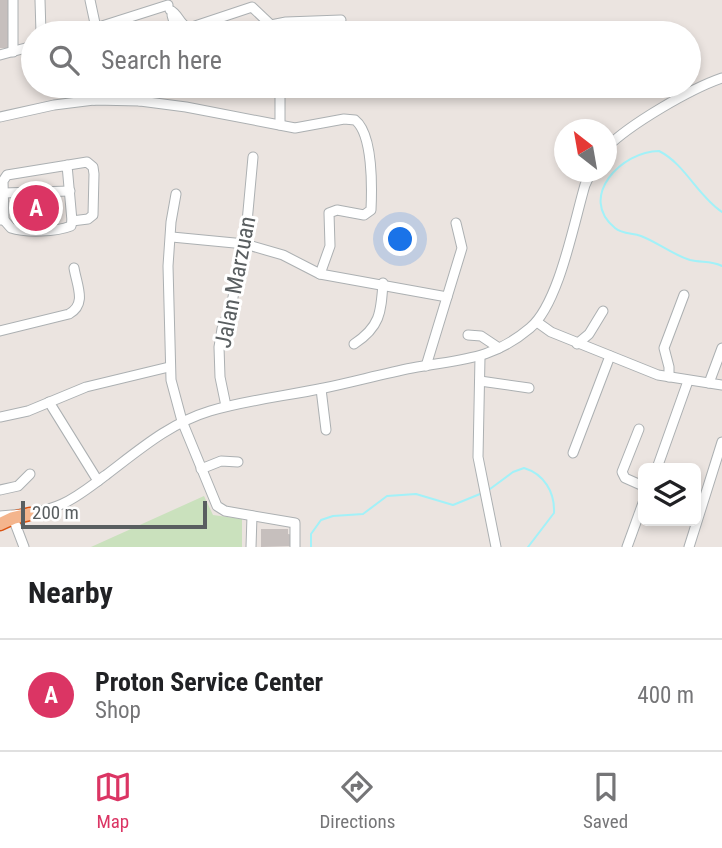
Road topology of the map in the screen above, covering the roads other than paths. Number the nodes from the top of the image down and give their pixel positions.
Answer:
1 (13, 0) edge
2 (40, 0) edge
3 (90, 0) edge
4 (168, 5) edge
5 (216, 20) joint
6 (341, 20) dead end
7 (41, 21) edge
8 (94, 21) edge
9 (119, 21) edge
10 (180, 21) edge
11 (213, 21) edge
12 (265, 21) edge
13 (314, 21) edge
14 (21, 50) edge
15 (13, 52) junction
16 (0, 55) edge
17 (722, 78) edge
18 (701, 87) edge
19 (139, 98) edge
20 (280, 98) edge
21 (682, 98) edge
22 (94, 100) joint
23 (140, 101) junction
24 (0, 117) edge
25 (280, 125) junction
26 (617, 138) edge
27 (253, 157) dead end
28 (67, 165) junction
29 (587, 182) edge
30 (70, 191) junction
31 (3, 192) junction
32 (176, 194) dead end
33 (2, 220) edge
34 (72, 220) junction
35 (456, 223) dead end
36 (172, 237) junction
37 (245, 244) junction
38 (74, 268) dead end
39 (320, 274) junction
40 (383, 283) junction
41 (684, 295) dead end
42 (447, 296) junction
43 (603, 311) dead end
44 (537, 322) junction
45 (0, 331) edge
46 (468, 335) dead end
47 (354, 344) dead end
48 (578, 344) junction
49 (499, 348) junction
50 (722, 348) edge
51 (610, 356) junction
52 (480, 357) junction
53 (426, 366) junction
54 (169, 367) junction
55 (669, 377) junction
56 (480, 381) junction
57 (688, 381) junction
58 (709, 383) junction
59 (722, 385) edge
60 (529, 388) dead end
61 (321, 389) junction
62 (49, 402) junction
63 (226, 406) junction
64 (0, 417) edge
65 (182, 421) junction
66 (639, 429) dead end
67 (326, 430) dead end
68 (722, 442) edge
69 (573, 453) dead end
70 (238, 462) dead end
71 (659, 463) edge
72 (201, 468) junction
73 (30, 474) dead end
74 (99, 481) junction
75 (638, 484) edge
76 (0, 490) edge
77 (0, 508) edge
78 (30, 514) junction
79 (252, 516) junction
80 (6, 517) edge
81 (638, 517) edge
82 (0, 524) edge
83 (23, 547) edge
84 (251, 547) edge
85 (295, 547) edge
86 (496, 547) edge
87 (627, 547) edge
88 (689, 547) edge

1 - 15 street
2 - 7 street
3 - 8 street
4 - 9 street
4 - 10 street
5 - 11 street
5 - 12 street
6 - 13 street
14 - 15 street
15 - 16 street
17 - 18 street
19 - 23 street
20 - 25 street
21 - 26 street
22 - 23 street
22 - 24 street
23 - 25 street
25 - 39 street
27 - 37 street, Jalan Marzuan
28 - 30 street
28 - 31 street
28 - 34 street
29 - 44 street
30 - 31 street
30 - 34 street
31 - 33 street
32 - 36 street
33 - 34 street
35 - 42 street
36 - 37 street
36 - 54 street
37 - 39 street
37 - 63 street, Jalan Marzuan
38 - 45 street
39 - 40 street
40 - 42 street
40 - 47 street
41 - 55 street
42 - 53 street
43 - 48 street
44 - 48 street
44 - 49 street
46 - 49 street
48 - 51 street
49 - 52 street
50 - 58 street
51 - 55 street
51 - 69 street
52 - 53 street
52 - 56 street
53 - 61 street
54 - 62 street
54 - 65 street
55 - 57 street
56 - 60 street
56 - 86 street
57 - 58 street
57 - 71 street
58 - 59 street
61 - 63 street
61 - 67 street
62 - 64 street
62 - 74 street
63 - 65 street
65 - 72 street
65 - 74 street
66 - 75 street
68 - 88 street
70 - 72 street
72 - 79 street
73 - 76 street
74 - 78 street
77 - 78 highway
78 - 80 highway
79 - 84 street
79 - 85 street
80 - 82 highway
80 - 83 street
81 - 87 street

